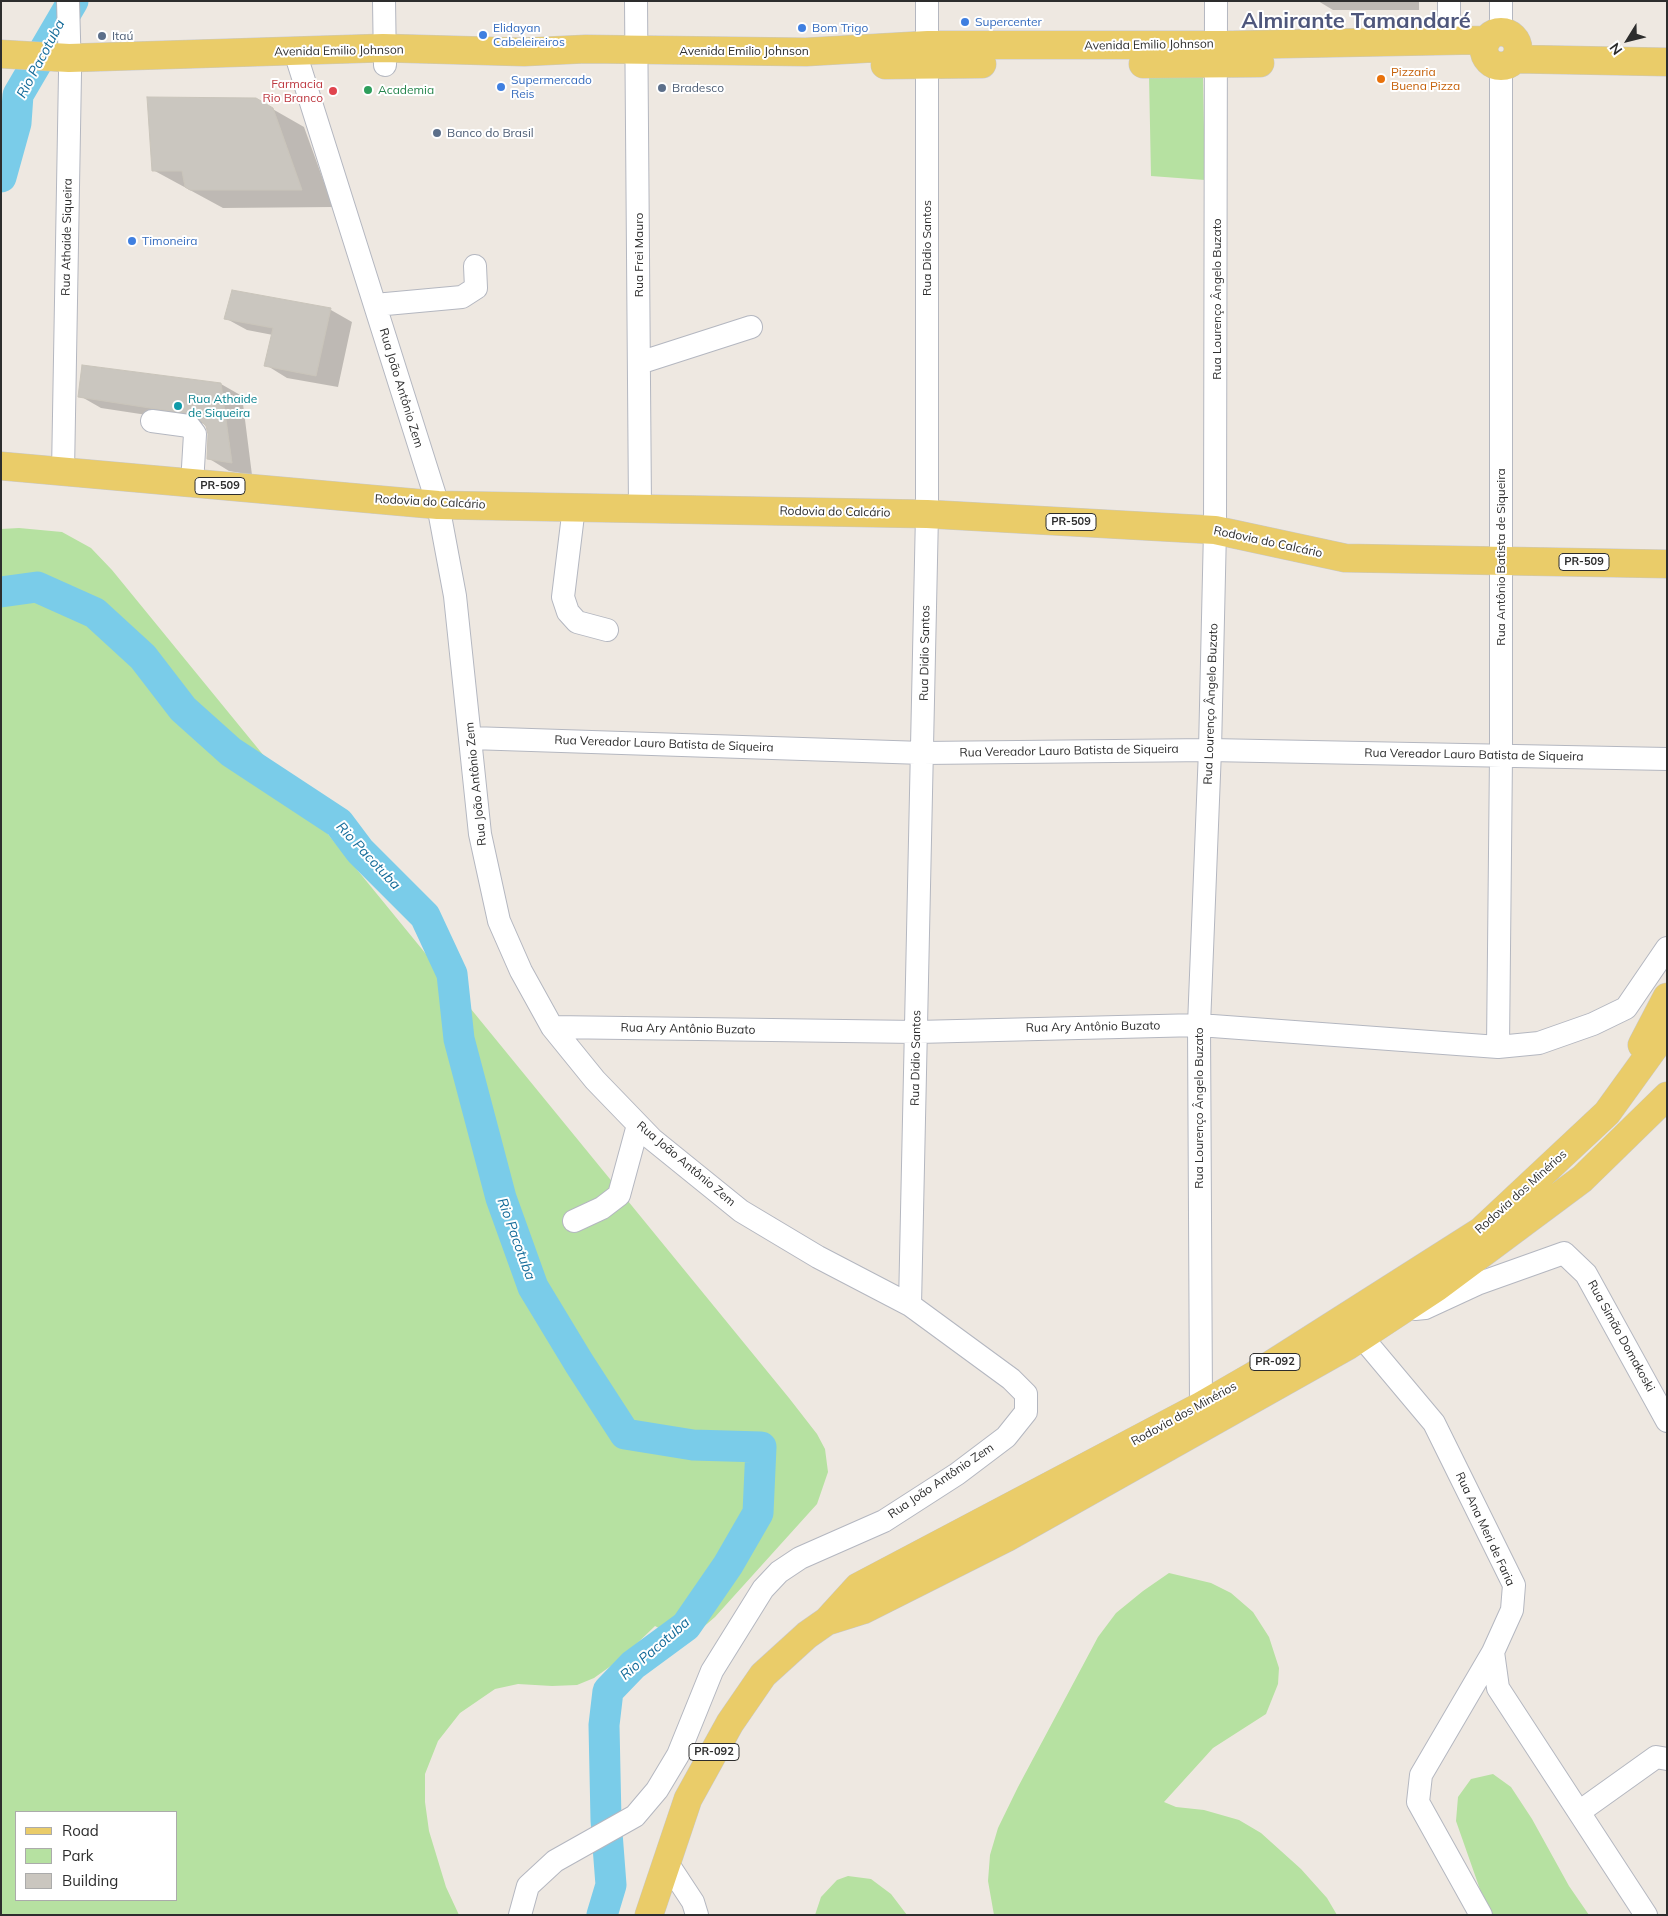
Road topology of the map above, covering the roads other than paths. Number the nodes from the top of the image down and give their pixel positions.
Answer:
1 (68, 1) edge
2 (384, 1) edge
3 (636, 1) edge
4 (926, 1) edge
5 (1216, 1) edge
6 (1449, 1) edge
7 (1501, 1) edge
8 (1449, 41) junction
9 (1667, 43) edge
10 (1501, 49) junction
11 (1, 54) edge
12 (1217, 54) junction
13 (928, 55) junction
14 (384, 57) junction
15 (298, 59) junction
16 (638, 60) junction
17 (1667, 62) edge
18 (70, 66) junction
19 (1, 71) edge
20 (475, 266) dead end
21 (375, 305) junction
22 (751, 327) dead end
23 (639, 363) junction
24 (152, 421) dead end
25 (1, 466) edge
26 (63, 472) junction
27 (192, 484) junction
28 (438, 505) junction
29 (574, 507) junction
30 (640, 509) junction
31 (927, 514) junction
32 (1215, 530) junction
33 (1501, 560) junction
34 (1667, 564) edge
35 (607, 630) dead end
36 (471, 738) junction
37 (1210, 750) junction
38 (923, 753) junction
39 (1501, 755) junction
40 (1667, 759) edge
41 (1667, 948) edge
42 (1667, 997) edge
43 (1199, 1025) junction
44 (552, 1027) junction
45 (1667, 1030) edge
46 (917, 1032) junction
47 (1498, 1047) junction
48 (1631, 1079) junction
49 (1667, 1096) edge
50 (638, 1125) junction
51 (574, 1221) dead end
52 (910, 1305) junction
53 (1400, 1312) junction
54 (1362, 1336) junction
55 (1201, 1406) junction
56 (1667, 1421) edge
57 (827, 1621) junction
58 (1492, 1652) junction
59 (1667, 1759) edge
60 (1579, 1812) junction
61 (666, 1861) junction
62 (520, 1915) edge
63 (649, 1915) edge
64 (697, 1915) edge
65 (1481, 1915) edge
66 (1646, 1915) edge

1 - 18 street, Rua Athaide Siqueira
2 - 14 street
3 - 16 street, Rua Frei Mauro
4 - 13 street, Rua Didio Santos
5 - 12 street, Rua Lourenço Ângelo Buzato
6 - 8 street
7 - 10 street, Rua Antônio Batista de Siqueira
8 - 10 main road, Avenida Emilio Johnson
8 - 12 main road, Avenida Emilio Johnson
9 - 10 main road, Avenida Emilio Johnson
10 - 12 main road, Avenida Emilio Johnson
10 - 17 main road, Avenida Emilio Johnson
10 - 33 street, Rua Antônio Batista de Siqueira
11 - 18 main road, Avenida Emilio Johnson
12 - 13 main road, Avenida Emilio Johnson
12 - 32 street, Rua Lourenço Ângelo Buzato
13 - 16 main road, Avenida Emilio Johnson
13 - 31 street, Rua Didio Santos
14 - 15 main road, Avenida Emilio Johnson
14 - 16 main road, Avenida Emilio Johnson
15 - 18 main road, Avenida Emilio Johnson
15 - 21 street, Rua João Antônio Zem
16 - 23 street, Rua Frei Mauro
18 - 19 main road, Avenida Emilio Johnson
18 - 26 street, Rua Athaide Siqueira
20 - 21 street
21 - 28 street, Rua João Antônio Zem
22 - 23 street
23 - 30 street, Rua Frei Mauro
24 - 27 street
25 - 26 main road, Rodovia do Calcário / PR-509
26 - 27 main road, Rodovia do Calcário / PR-509
27 - 28 main road, Rodovia do Calcário / PR-509
28 - 29 main road, Rodovia do Calcário / PR-509
28 - 36 street, Rua João Antônio Zem
29 - 30 main road, Rodovia do Calcário / PR-509
29 - 35 street
30 - 31 main road, Rodovia do Calcário / PR-509
31 - 32 main road, Rodovia do Calcário / PR-509
31 - 38 street, Rua Didio Santos
32 - 33 main road, Rodovia do Calcário / PR-509
32 - 37 street, Rua Lourenço Ângelo Buzato
33 - 34 main road, Rodovia do Calcário / PR-509
33 - 39 street, Rua Antônio Batista de Siqueira
36 - 38 street, Rua Vereador Lauro Batista de Siqueira
36 - 44 street, Rua João Antônio Zem
37 - 38 street, Rua Vereador Lauro Batista de Siqueira
37 - 39 street, Rua Vereador Lauro Batista de Siqueira
37 - 43 street, Rua Lourenço Ângelo Buzato
38 - 46 street, Rua Didio Santos
39 - 40 street, Rua Vereador Lauro Batista de Siqueira
39 - 47 street, Rua Antônio Batista de Siqueira
41 - 47 street, Rua Ary Antônio Buzato
42 - 48 main road
43 - 46 street, Rua Ary Antônio Buzato
43 - 47 street, Rua Ary Antônio Buzato
43 - 55 street, Rua Lourenço Ângelo Buzato
44 - 46 street, Rua Ary Antônio Buzato
44 - 50 street, Rua João Antônio Zem
45 - 48 main road, Rodovia dos Minérios / PR-092
46 - 52 street, Rua Didio Santos
48 - 55 main road, Rodovia dos Minérios / PR-092
49 - 53 main road, Rodovia dos Minérios / PR-092
50 - 51 street
50 - 52 street, Rua João Antônio Zem
52 - 62 street, Rua João Antônio Zem
53 - 54 main road, Rodovia dos Minérios / PR-092
53 - 56 street, Rua Simão Domakoski
54 - 57 main road, Rodovia dos Minérios / PR-092
54 - 58 street, Rua Ana Meri de Faria
55 - 57 main road, Rodovia dos Minérios / PR-092
57 - 61 main road, Rodovia dos Minérios / PR-092
58 - 60 street
58 - 65 street, Rua Ana Meri de Faria
59 - 60 street
60 - 66 street
61 - 63 main road, Rodovia dos Minérios / PR-092
61 - 64 street

